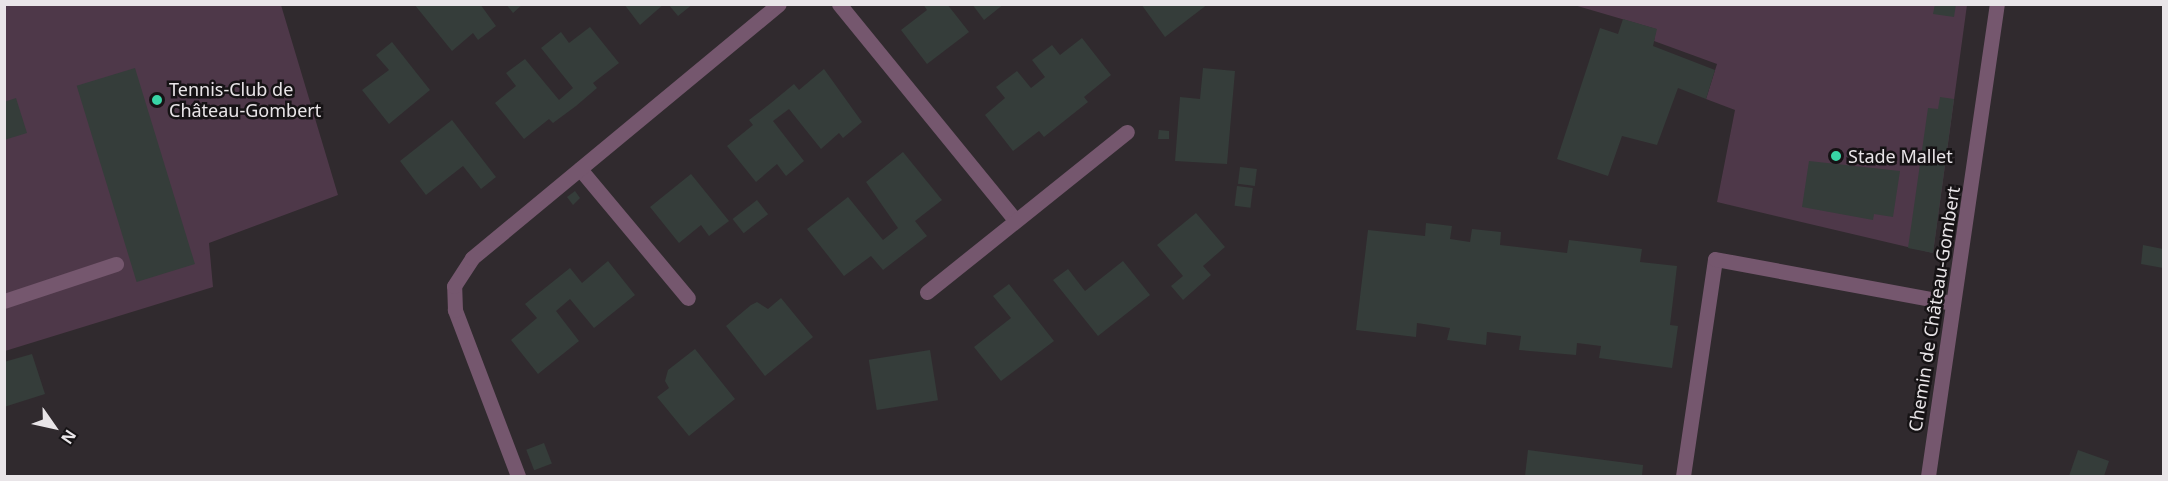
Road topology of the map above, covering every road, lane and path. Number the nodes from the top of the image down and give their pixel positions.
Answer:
1 (779, 4) edge
2 (839, 4) edge
3 (1997, 4) edge
4 (1127, 132) dead end
5 (580, 169) junction
6 (1015, 220) junction
7 (116, 264) dead end
8 (927, 292) dead end
9 (688, 298) dead end
10 (4, 301) edge
11 (1953, 303) junction
12 (518, 477) edge
13 (1683, 477) edge
14 (1928, 477) edge

1 - 5 street
2 - 6 street
3 - 11 street, Chemin de Château-Gombert
4 - 6 street
5 - 9 street
5 - 12 street
6 - 8 street
7 - 10 street
11 - 13 street
11 - 14 street, Chemin de Château-Gombert

